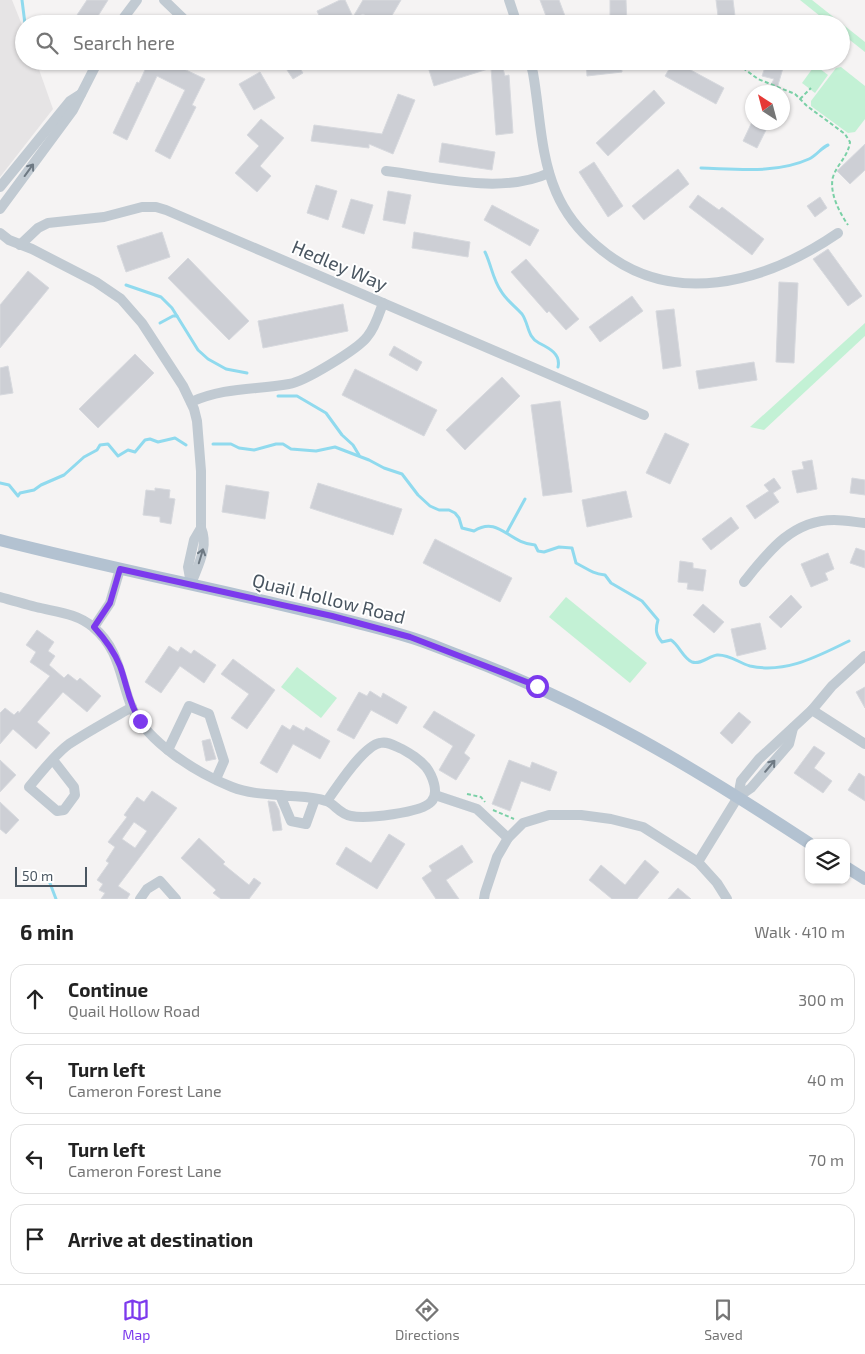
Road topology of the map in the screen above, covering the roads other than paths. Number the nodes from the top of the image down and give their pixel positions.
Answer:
1 (137, 0) edge
2 (164, 0) edge
3 (509, 0) edge
4 (126, 15) edge
5 (180, 15) edge
6 (515, 15) edge
7 (94, 70) edge
8 (532, 70) edge
9 (82, 93) junction
10 (386, 171) dead end
11 (549, 173) junction
12 (0, 188) edge
13 (0, 209) edge
14 (0, 233) edge
15 (838, 233) dead end
16 (20, 245) junction
17 (383, 303) junction
18 (191, 402) junction
19 (644, 415) dead end
20 (865, 523) edge
21 (0, 540) edge
22 (120, 569) junction
23 (744, 582) dead end
24 (191, 584) junction
25 (0, 597) edge
26 (94, 627) junction
27 (865, 656) edge
28 (132, 707) junction
29 (812, 710) junction
30 (865, 744) edge
31 (168, 750) junction
32 (53, 760) junction
33 (216, 779) junction
34 (280, 795) junction
35 (435, 795) junction
36 (738, 797) junction
37 (315, 799) junction
38 (327, 801) junction
39 (508, 838) junction
40 (805, 840) edge
41 (698, 862) junction
42 (850, 870) edge
43 (865, 879) edge
44 (140, 899) edge
45 (176, 899) edge
46 (484, 899) edge
47 (727, 899) edge

1 - 4 street
2 - 5 street
3 - 6 street
7 - 9 street
8 - 11 street
9 - 12 street
13 -> 9 street
10 - 11 street
11 - 15 street
14 - 16 street
16 - 17 street, Hedley Way
16 - 18 street
17 - 18 street
17 - 19 street, Hedley Way
18 - 24 street
20 - 23 street
21 - 22 main road, Quail Hollow Road
22 - 24 main road, Quail Hollow Road
22 - 26 street
24 - 36 main road, Quail Hollow Road
25 - 26 street
26 - 28 street
27 - 29 street
28 - 31 street
28 - 32 street
29 - 30 street
29 - 36 street
31 - 33 street
31 - 33 street
32 - 32 street
33 - 34 street
34 - 37 street
34 - 37 street
35 - 38 street
35 - 38 street
35 - 39 street
36 - 40 main road, Quail Hollow Road
36 - 41 street
37 - 38 street
39 - 41 street
39 - 46 street
41 - 47 street
42 - 43 main road
44 - 45 street

